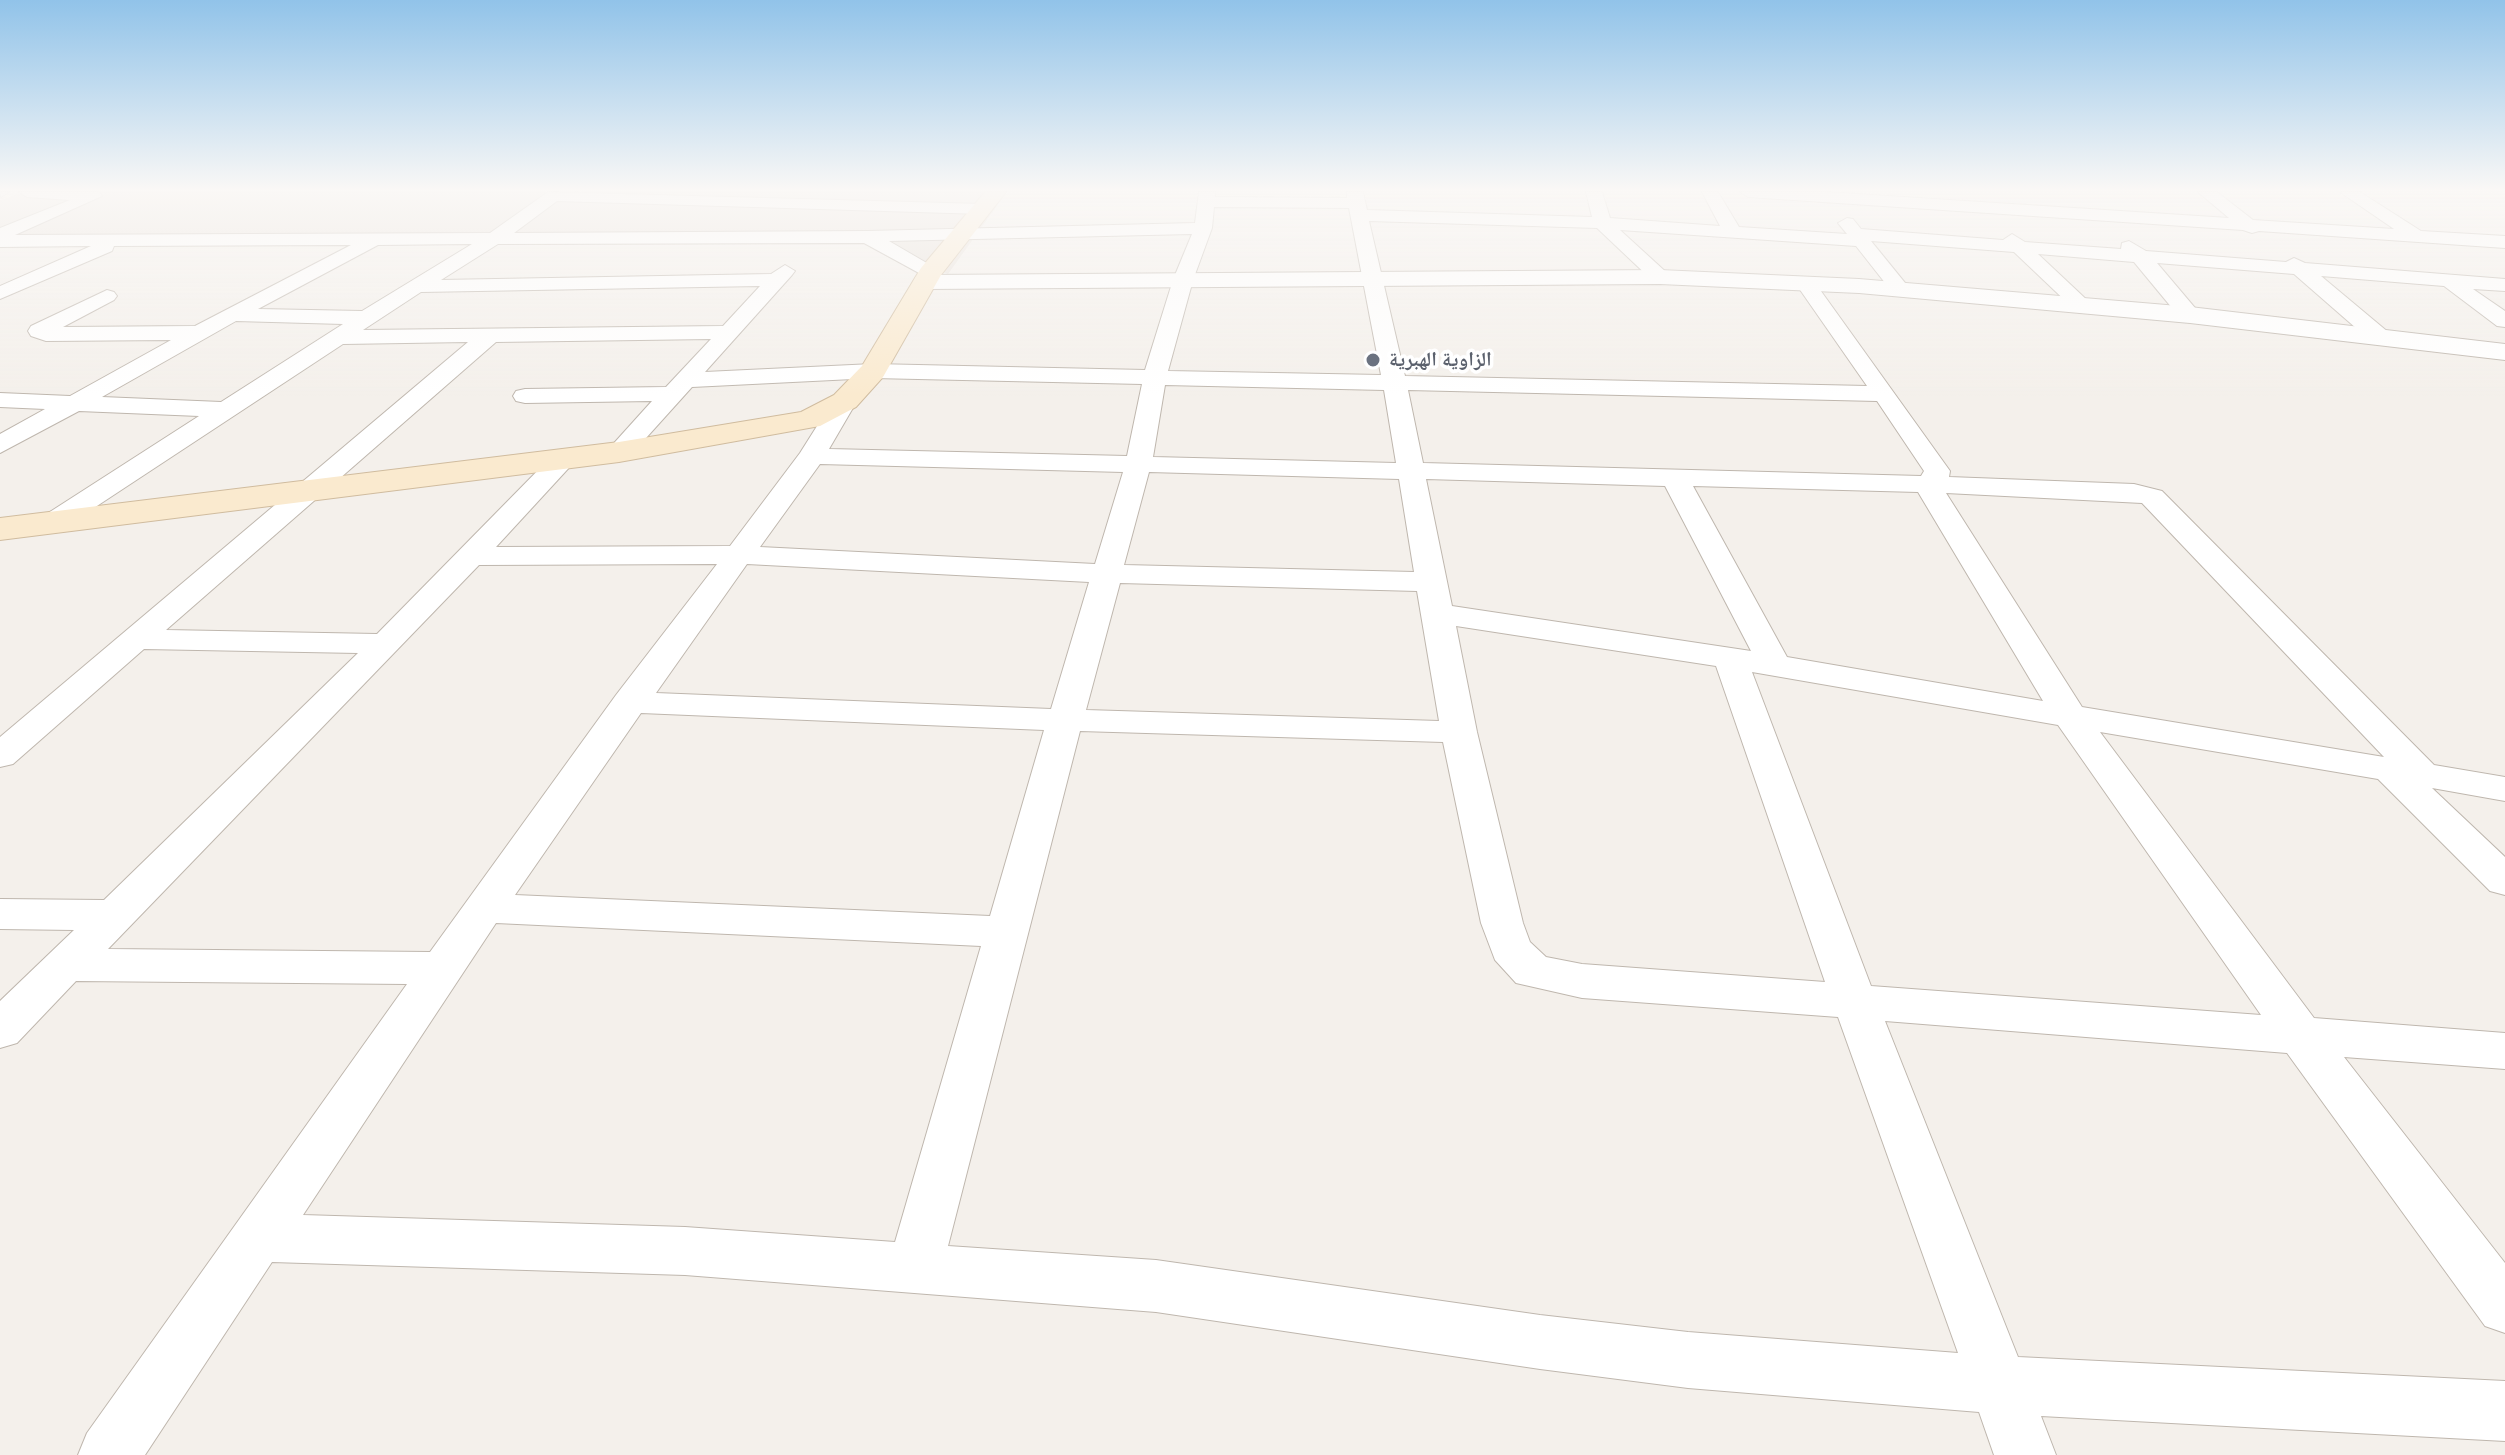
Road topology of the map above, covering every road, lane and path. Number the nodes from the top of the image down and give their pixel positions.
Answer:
1 (76, 260) edge
2 (338, 260) edge
3 (459, 260) edge
4 (798, 260) edge
5 (902, 260) edge
6 (942, 260) edge
7 (1191, 260) edge
8 (1367, 260) edge
9 (1642, 260) edge
10 (1877, 260) edge
11 (2033, 260) edge
12 (2143, 260) edge
13 (2199, 260) edge
14 (2290, 260) edge
15 (2299, 268) junction
16 (1370, 277) junction
17 (1660, 277) junction
18 (928, 278) junction
19 (775, 280) junction
20 (1183, 280) junction
21 (2450, 281) junction
22 (1806, 284) junction
23 (2505, 285) edge
24 (416, 286) junction
25 (1900, 289) junction
26 (0, 293) edge
27 (107, 296) dead end
28 (2081, 305) junction
29 (231, 315) junction
30 (2190, 315) junction
31 (367, 318) junction
32 (2505, 321) edge
33 (729, 332) junction
34 (201, 333) junction
35 (490, 335) junction
36 (338, 337) junction
37 (2380, 337) junction
38 (2505, 352) edge
39 (873, 371) junction
40 (1155, 376) junction
41 (1395, 384) junction
42 (679, 387) junction
43 (1884, 394) junction
44 (525, 396) dead end
45 (0, 400) edge
46 (845, 401) junction
47 (74, 403) junction
48 (225, 410) junction
49 (0, 445) edge
50 (619, 452) junction
51 (812, 456) junction
52 (564, 459) junction
53 (1138, 465) junction
54 (1410, 472) junction
55 (1675, 478) junction
56 (1927, 484) junction
57 (308, 491) junction
58 (52, 523) junction
59 (0, 529) edge
60 (737, 555) junction
61 (470, 556) junction
62 (1109, 574) junction
63 (1435, 598) junction
64 (135, 639) junction
65 (386, 644) junction
66 (1752, 662) junction
67 (628, 702) junction
68 (2070, 716) junction
69 (1065, 720) junction
70 (1459, 732) junction
71 (0, 756) edge
72 (2406, 773) junction
73 (2505, 789) edge
74 (2505, 881) edge
75 (484, 908) junction
76 (0, 914) edge
77 (117, 915) junction
78 (1007, 932) junction
79 (66, 965) junction
80 (443, 968) junction
81 (1853, 1000) junction
82 (0, 1030) edge
83 (2302, 1037) junction
84 (2505, 1051) edge
85 (259, 1238) junction
86 (915, 1268) junction
87 (2505, 1307) edge
88 (1997, 1385) junction
89 (2505, 1411) edge
90 (109, 1455) edge
91 (2025, 1455) edge

1 - 26 street
2 - 29 street
3 - 24 street
4 - 19 street
5 - 18 street
6 - 18 main road
7 - 20 street
8 - 16 street
9 - 17 street
10 - 25 street
11 - 28 street
12 - 30 street
13 - 15 street
14 - 15 street
15 - 21 street
15 - 37 street
16 - 17 street
16 - 20 street
16 - 41 street
17 - 22 street
18 - 20 street
18 - 39 main road
19 - 24 street
19 - 33 street
20 - 40 street
21 - 23 street
21 - 32 street
22 - 25 street
22 - 43 street
24 - 31 street
25 - 28 street
27 - 34 street
28 - 30 street
29 - 31 street
29 - 34 street
30 - 37 street
31 - 36 street
33 - 35 street
33 - 42 street
34 - 47 street
35 - 36 street
35 - 57 street
36 - 48 street
37 - 38 street
39 - 40 street
39 - 42 street
39 - 46 main road
40 - 41 street
40 - 53 street
41 - 43 street
41 - 54 street
42 - 44 street
42 - 50 street
43 - 56 street
45 - 47 street
46 - 50 main road
46 - 51 street
47 - 48 street
47 - 49 street
48 - 58 street
50 - 52 main road
51 - 53 street
51 - 60 street
52 - 57 main road
52 - 61 street
53 - 54 street
53 - 62 street
54 - 55 street
54 - 63 street
55 - 56 street
55 - 66 street
56 - 68 street
56 - 72 street
57 - 58 main road
57 - 64 street
58 - 59 main road
60 - 61 street
60 - 62 street
60 - 67 street
61 - 65 street
62 - 63 street
62 - 69 street
63 - 66 street
63 - 70 street
64 - 65 street
64 - 71 street
65 - 77 street
66 - 68 street
66 - 81 street
67 - 69 street
67 - 75 street
68 - 72 street
68 - 83 street
69 - 70 street
69 - 78 street
70 - 81 street
72 - 73 street
72 - 74 street
75 - 78 street
75 - 80 street
76 - 77 street
77 - 79 street
78 - 86 street
79 - 80 street
79 - 82 street
80 - 85 street
81 - 83 street
81 - 88 street
83 - 84 street
83 - 87 street
85 - 86 street
85 - 90 street
86 - 88 street
88 - 89 street
88 - 91 street

